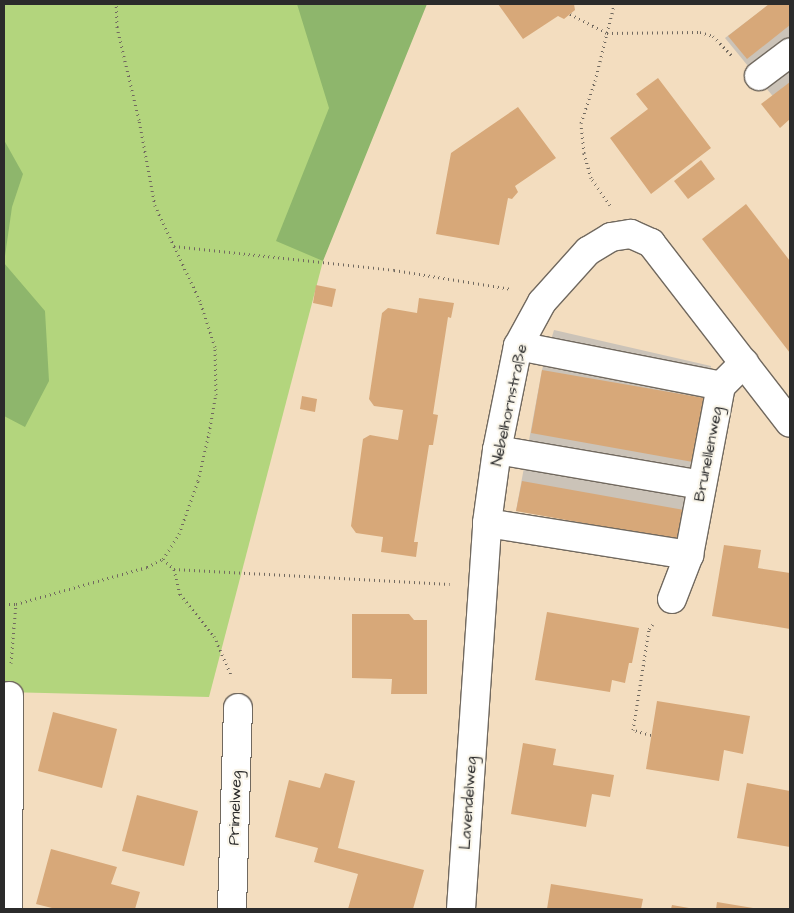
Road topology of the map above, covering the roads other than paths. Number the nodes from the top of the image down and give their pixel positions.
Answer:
1 (790, 53) edge
2 (760, 76) road end
3 (518, 346) junction
4 (744, 362) junction
5 (720, 386) junction
6 (790, 423) edge
7 (497, 450) junction
8 (702, 486) junction
9 (487, 523) junction
10 (689, 555) junction
11 (672, 599) dead end
12 (9, 696) road end
13 (475, 696) joint
14 (238, 708) road end
15 (8, 909) edge
16 (232, 909) edge
17 (461, 909) edge

1 - 2 street
3 - 4 street, Nebelhornstraße
3 - 5 street
3 - 7 street, Nebelhornstraße
4 - 5 street, Brunellenweg
4 - 6 street
5 - 8 street, Brunellenweg
7 - 8 street
7 - 9 street, Nebelhornstraße
8 - 10 street, Brunellenweg
9 - 10 street
9 - 13 street, Nebelhornstraße
10 - 11 street, Brunellenweg
12 - 15 street
13 - 17 street, Lavendelweg
14 - 16 street, Primelweg

